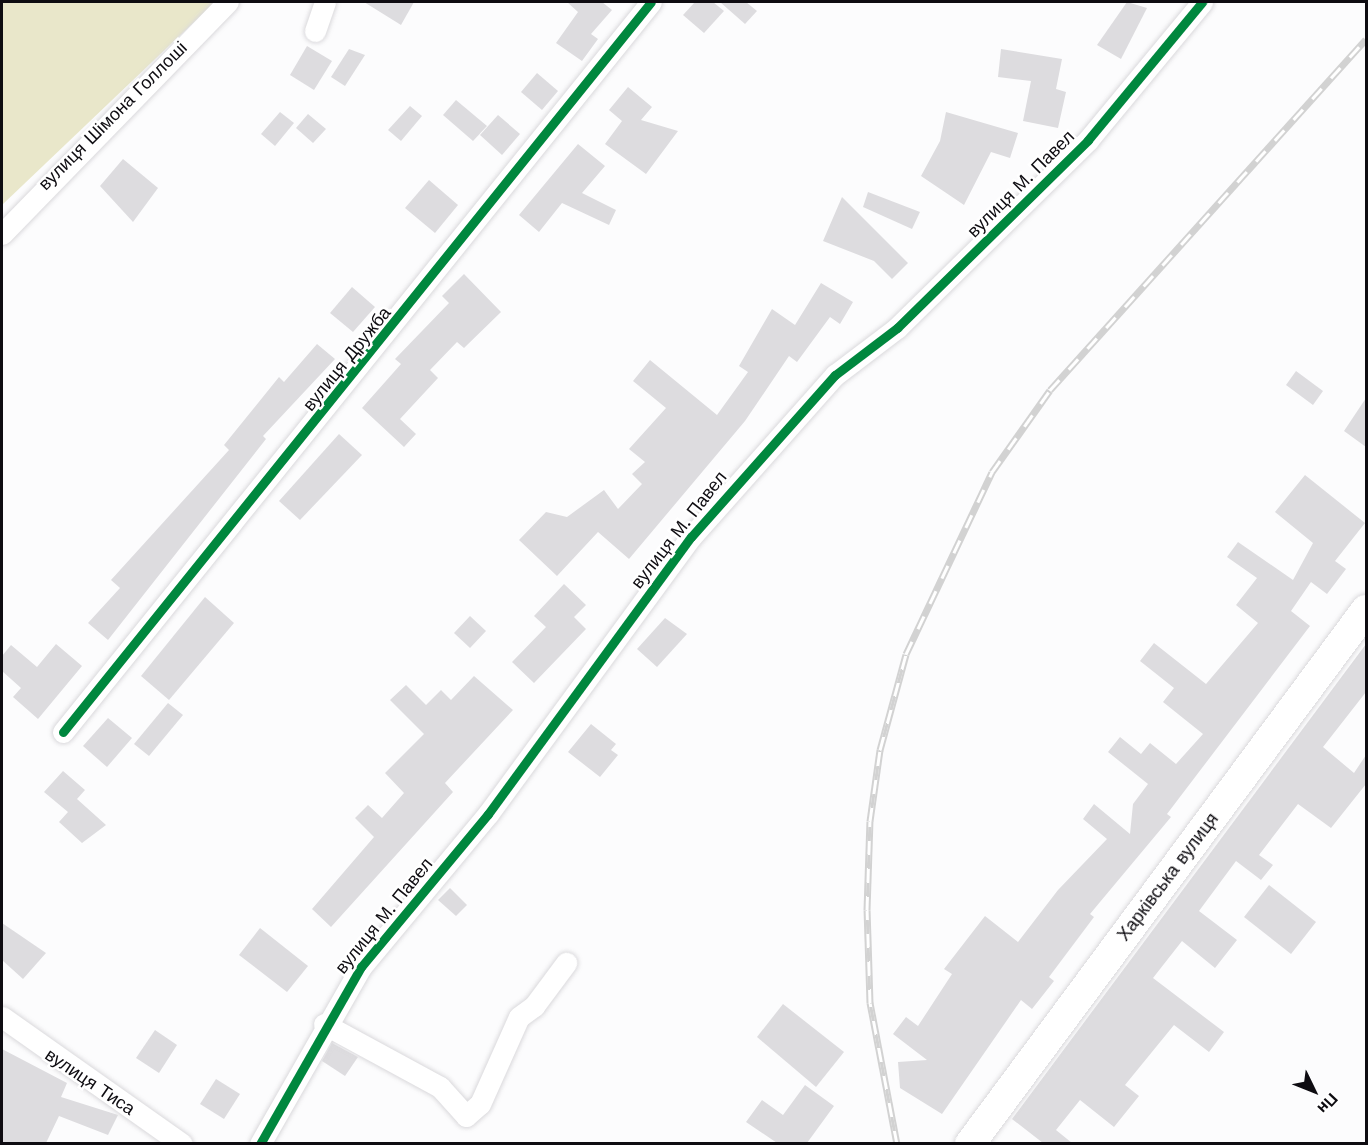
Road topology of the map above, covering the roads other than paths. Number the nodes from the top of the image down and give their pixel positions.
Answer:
1 (228, 2) edge
2 (324, 2) edge
3 (651, 2) edge
4 (1202, 2) edge
5 (315, 31) dead end
6 (2, 234) edge
7 (1366, 610) edge
8 (63, 732) dead end
9 (566, 963) dead end
10 (2, 1017) edge
11 (324, 1024) junction
12 (182, 1143) edge
13 (260, 1143) edge
14 (970, 1143) edge

1 - 6 street, вулиця Шімона Голлоші
2 - 5 street
3 - 8 street, вулиця Дружба
4 - 11 street, вулиця М. Павел
7 - 14 street, Харківська вулиця
9 - 11 street
10 - 12 street, вулиця Тиса
11 - 13 street, вулиця М. Павел

